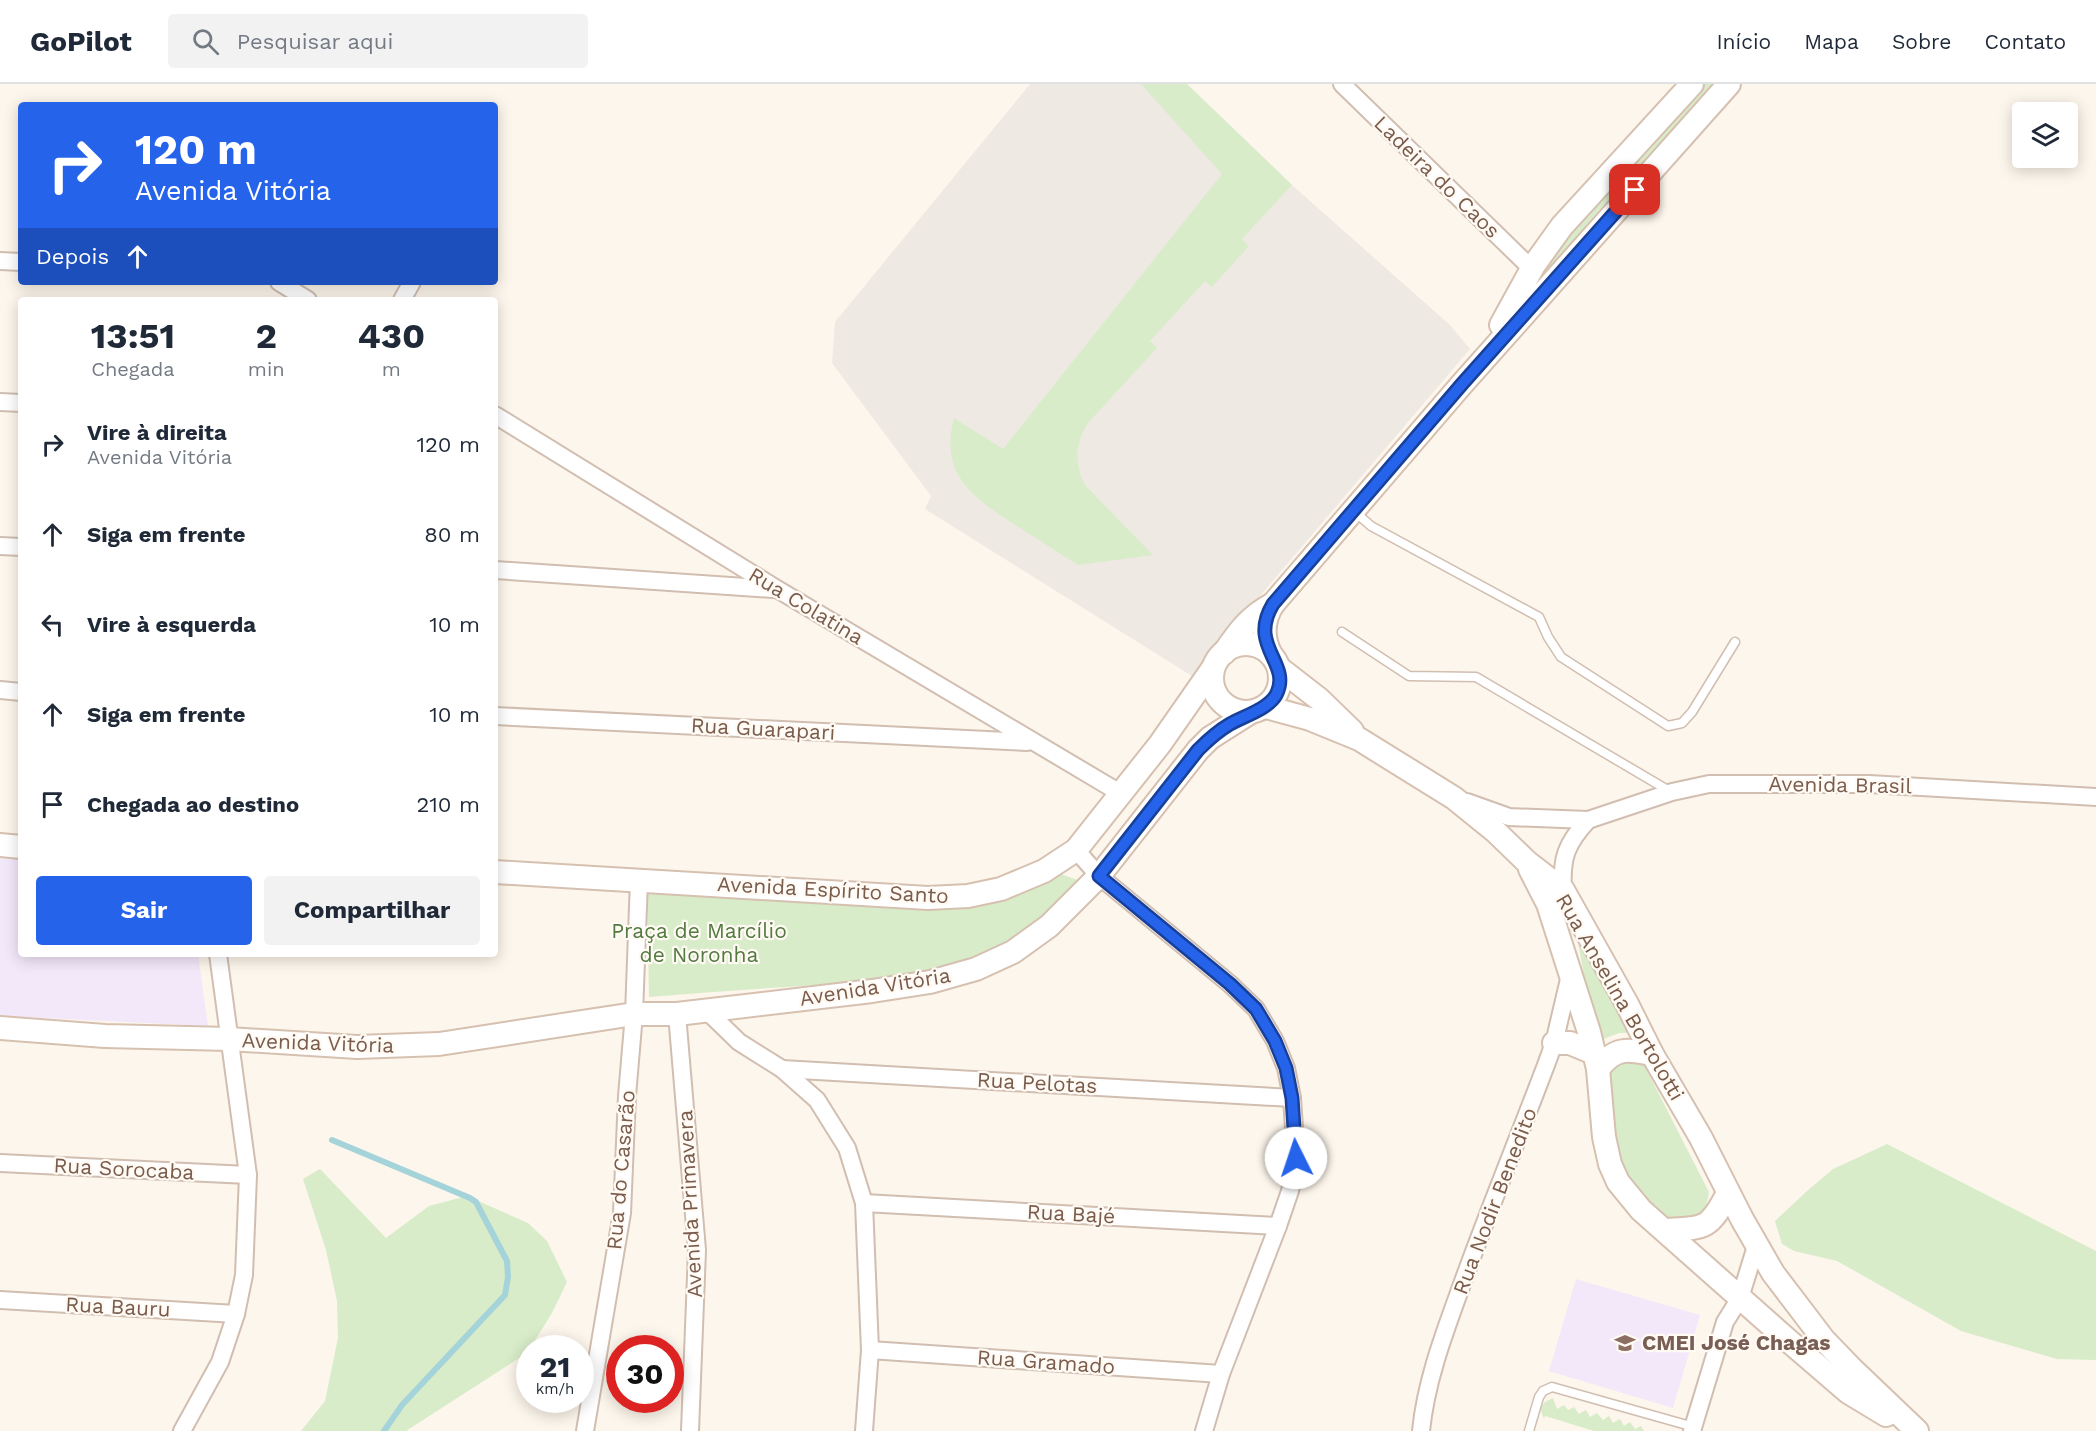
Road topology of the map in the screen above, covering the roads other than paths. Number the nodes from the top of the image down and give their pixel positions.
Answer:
1 (1342, 84) edge
2 (1692, 84) edge
3 (1729, 84) edge
4 (0, 261) edge
5 (18, 262) edge
6 (1532, 269) junction
7 (284, 285) edge
8 (304, 297) edge
9 (1462, 384) junction
10 (0, 402) edge
11 (18, 403) edge
12 (498, 417) edge
13 (498, 427) edge
14 (516, 428) junction
15 (1353, 511) junction
16 (0, 546) edge
17 (18, 547) edge
18 (498, 570) edge
19 (777, 590) junction
20 (1273, 604) junction
21 (1342, 632) dead end
22 (1735, 642) dead end
23 (1218, 661) junction
24 (1275, 662) junction
25 (0, 690) edge
26 (18, 692) edge
27 (1258, 709) junction
28 (498, 716) edge
29 (1359, 739) junction
30 (1031, 742) junction
31 (1672, 792) junction
32 (1120, 793) junction
33 (2096, 797) edge
34 (1454, 798) junction
35 (1588, 820) junction
36 (0, 845) edge
37 (18, 846) edge
38 (1076, 850) junction
39 (1527, 862) junction
40 (498, 872) edge
41 (639, 880) junction
42 (1094, 882) junction
43 (1563, 890) junction
44 (218, 957) edge
45 (1571, 971) junction
46 (705, 1009) junction
47 (634, 1014) junction
48 (677, 1014) junction
49 (0, 1028) edge
50 (229, 1039) junction
51 (1554, 1043) junction
52 (1652, 1054) junction
53 (1596, 1061) junction
54 (782, 1069) junction
55 (1292, 1098) junction
56 (0, 1163) edge
57 (248, 1175) junction
58 (1728, 1192) junction
59 (864, 1203) junction
60 (1278, 1226) junction
61 (1664, 1230) junction
62 (1757, 1243) junction
63 (1740, 1298) junction
64 (0, 1300) edge
65 (236, 1314) junction
66 (870, 1350) junction
67 (1221, 1374) junction
68 (1693, 1429) edge
69 (182, 1431) edge
70 (585, 1431) edge
71 (690, 1431) edge
72 (864, 1431) edge
73 (1204, 1431) edge
74 (1420, 1431) edge
75 (1529, 1431) edge
76 (1915, 1431) edge

1 - 6 street, Ladeira do Caos
2 - 6 street
3 - 9 street
4 - 5 street
6 - 9 street
7 - 8 street
9 - 15 street
10 - 11 street
12 - 14 street, Rua Colatina
13 - 14 street
14 - 19 street, Rua Colatina
15 - 20 street
15 - 22 lane
16 - 17 street
18 - 19 street
19 - 30 street, Rua Colatina
20 - 23 street, Avenida Espírito Santo
20 - 24 street
21 - 31 lane
23 - 24 street
23 - 27 street
23 - 32 street, Avenida Espírito Santo
24 - 27 street
24 - 29 street
25 - 26 street
27 - 29 street
27 - 42 street, Avenida Vitória
28 - 30 street, Rua Guarapari
29 - 34 street
30 - 32 street, Rua Colatina
31 - 33 street, Avenida Brasil
31 - 35 street, Avenida Brasil
32 - 38 street, Avenida Espírito Santo
34 - 35 street, Avenida Brasil
34 - 39 street
35 - 43 street
36 - 37 street
38 - 41 street, Avenida Espírito Santo
38 - 42 street
39 - 43 street, Rua Anselina Bortolotti
39 - 45 street, Rua Anselina Bortolotti
40 - 41 street, Avenida Espírito Santo
41 - 47 street
42 - 46 street, Avenida Vitória
42 - 55 street
43 - 52 street, Rua Anselina Bortolotti
44 - 50 street
45 - 51 street, Rua Nodir Benedito
45 - 53 street, Rua Anselina Bortolotti
46 - 48 street, Avenida Vitória
46 - 54 street
47 - 48 street, Avenida Vitória
47 - 50 street, Avenida Vitória
47 - 70 street, Rua do Casarão
48 - 71 street, Avenida Primavera
49 - 50 street, Avenida Vitória
50 - 57 street
51 - 53 street
51 - 74 street, Rua Nodir Benedito
52 - 53 street
52 - 58 street, Rua Anselina Bortolotti
53 - 61 street, Rua Anselina Bortolotti
54 - 55 street, Rua Pelotas
54 - 59 street
55 - 60 street
56 - 57 street, Rua Sorocaba
57 - 65 street
58 - 61 street
58 - 62 street, Rua Anselina Bortolotti
59 - 60 street, Rua Bajé
59 - 66 street
60 - 67 street
61 - 63 street, Rua Anselina Bortolotti
62 - 63 street
62 - 76 street, Rua Anselina Bortolotti
63 - 68 street
63 - 76 street, Rua Anselina Bortolotti
64 - 65 street, Rua Bauru
65 - 69 street
66 - 67 street, Rua Gramado
66 - 72 street
67 - 73 street
68 - 75 lane

